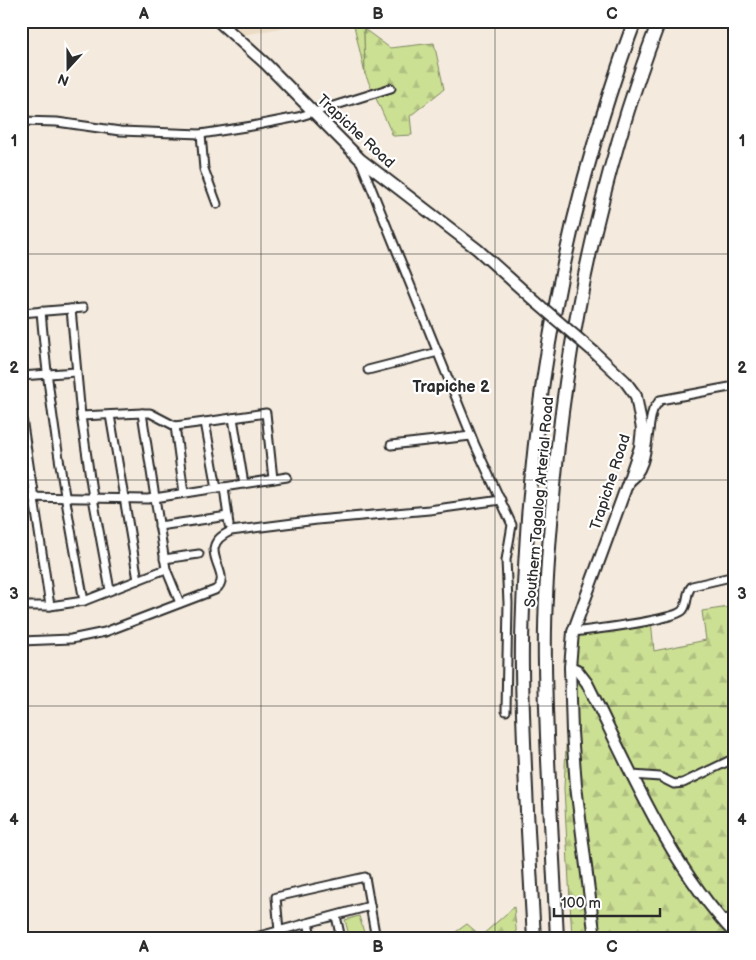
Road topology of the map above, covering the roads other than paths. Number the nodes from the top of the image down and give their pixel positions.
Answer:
1 (218, 21) edge
2 (634, 21) edge
3 (660, 21) edge
4 (391, 88) dead end
5 (314, 113) junction
6 (21, 121) edge
7 (201, 134) junction
8 (360, 159) junction
9 (218, 204) dead end
10 (83, 308) dead end
11 (71, 309) junction
12 (41, 311) junction
13 (21, 313) edge
14 (438, 352) junction
15 (368, 370) dead end
16 (76, 372) junction
17 (46, 374) junction
18 (21, 376) edge
19 (735, 386) edge
20 (21, 411) edge
21 (142, 414) junction
22 (110, 415) junction
23 (81, 416) junction
24 (234, 418) junction
25 (205, 422) junction
26 (175, 426) junction
27 (471, 436) junction
28 (392, 445) dead end
29 (286, 477) dead end
30 (273, 479) junction
31 (628, 482) junction
32 (244, 484) junction
33 (220, 488) junction
34 (184, 493) junction
35 (21, 497) edge
36 (34, 498) junction
37 (64, 498) junction
38 (92, 498) junction
39 (123, 498) junction
40 (155, 498) junction
41 (501, 500) junction
42 (228, 516) junction
43 (229, 525) dead end
44 (159, 526) junction
45 (199, 554) dead end
46 (164, 559) junction
47 (166, 569) junction
48 (735, 576) edge
49 (138, 580) junction
50 (110, 590) junction
51 (84, 600) junction
52 (180, 603) junction
53 (21, 606) edge
54 (50, 606) junction
55 (573, 632) junction
56 (21, 641) edge
57 (570, 667) junction
58 (506, 711) dead end
59 (735, 758) edge
60 (632, 774) junction
61 (370, 906) junction
62 (735, 915) edge
63 (336, 916) junction
64 (723, 921) junction
65 (308, 923) junction
66 (279, 931) junction
67 (735, 934) edge
68 (252, 938) edge
69 (281, 939) edge
70 (312, 939) edge
71 (341, 939) edge
72 (376, 939) edge
73 (534, 939) edge
74 (557, 939) edge
75 (595, 939) edge

1 - 5 street, Trapiche Road
2 - 73 highway, Southern Tagalog Arterial Road
3 - 74 highway, Southern Tagalog Arterial Road
4 - 5 street
5 - 7 street
5 - 8 street, Trapiche Road
6 - 7 street
7 - 9 street
8 - 14 street
8 - 31 street, Trapiche Road, bridge
10 - 11 street
11 - 12 street
11 - 16 street
12 - 13 street
12 - 17 street
14 - 15 street
14 - 27 street
16 - 17 street
16 - 23 street
17 - 18 street
17 - 37 street
19 - 31 street
20 - 36 street
21 - 22 street
21 - 26 street
21 - 40 street
22 - 23 street
22 - 39 street
23 - 38 street
24 - 25 street
24 - 30 street
24 - 32 street
25 - 26 street
25 - 33 street
26 - 34 street
27 - 28 street
27 - 41 street
29 - 30 street
30 - 32 street
31 - 55 street, Trapiche Road
32 - 33 street
33 - 34 street
33 - 42 street
34 - 40 street
35 - 36 street
36 - 37 street
36 - 54 street
37 - 38 street
37 - 51 street
38 - 39 street
38 - 50 street
39 - 40 street
39 - 49 street
40 - 44 street
41 - 52 street
41 - 58 street
42 - 43 street
42 - 44 street
44 - 46 street
45 - 46 street
46 - 47 street
47 - 49 street
47 - 52 street
48 - 55 street
49 - 50 street
50 - 51 street
51 - 54 street
52 - 56 street
53 - 54 street
55 - 57 street, Trapiche Road
57 - 60 street
57 - 75 street, Trapiche Road
59 - 60 street
60 - 64 street
61 - 63 street
61 - 66 street
61 - 72 street
62 - 64 street
63 - 65 street
63 - 71 street
64 - 67 street
65 - 66 street
65 - 70 street
66 - 68 street
66 - 69 street

